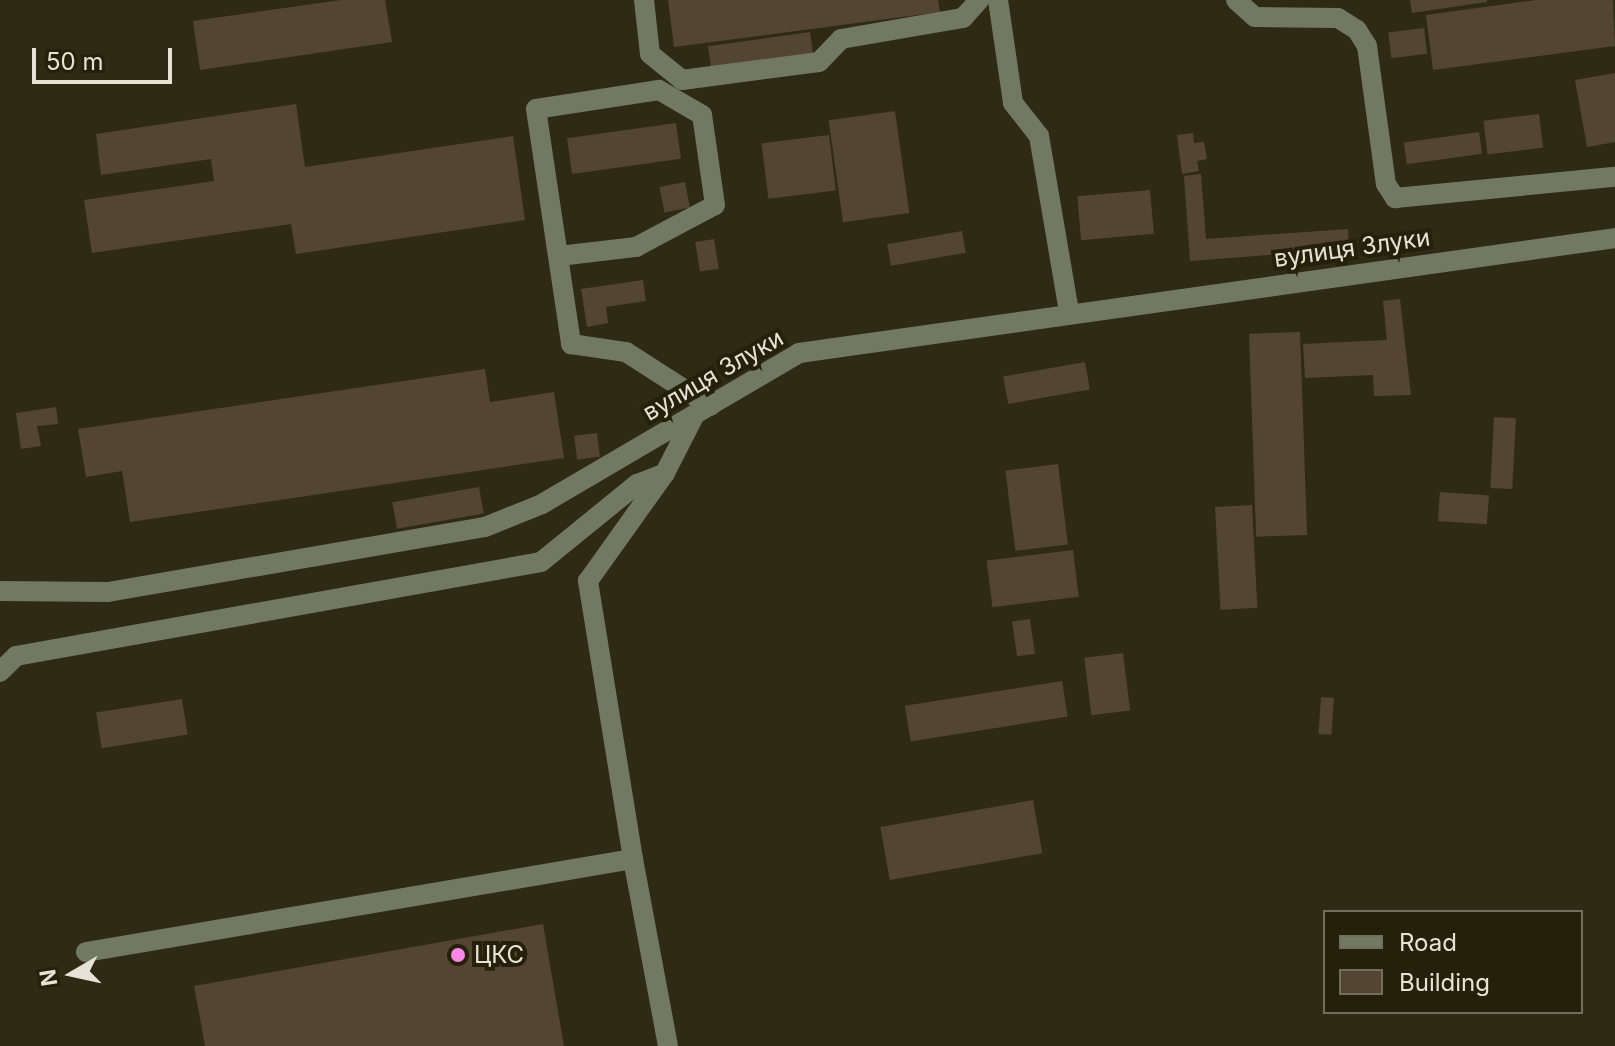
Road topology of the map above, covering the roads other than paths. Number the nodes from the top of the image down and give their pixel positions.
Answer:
1 (644, 0) edge
2 (979, 0) edge
3 (998, 0) edge
4 (1236, 0) edge
5 (1615, 177) edge
6 (1615, 238) edge
7 (559, 256) junction
8 (1069, 311) junction
9 (702, 411) junction
10 (665, 473) junction
11 (0, 591) edge
12 (0, 672) edge
13 (633, 859) junction
14 (86, 952) dead end
15 (668, 1046) edge

1 - 2 street
3 - 8 street
4 - 5 street
6 - 8 street, вулиця Злуки
7 - 7 street
7 - 9 street
8 - 9 street, вулиця Злуки
9 - 10 street
9 - 11 street, вулиця Злуки
10 - 12 street
10 - 13 street
13 - 14 street
13 - 15 street

